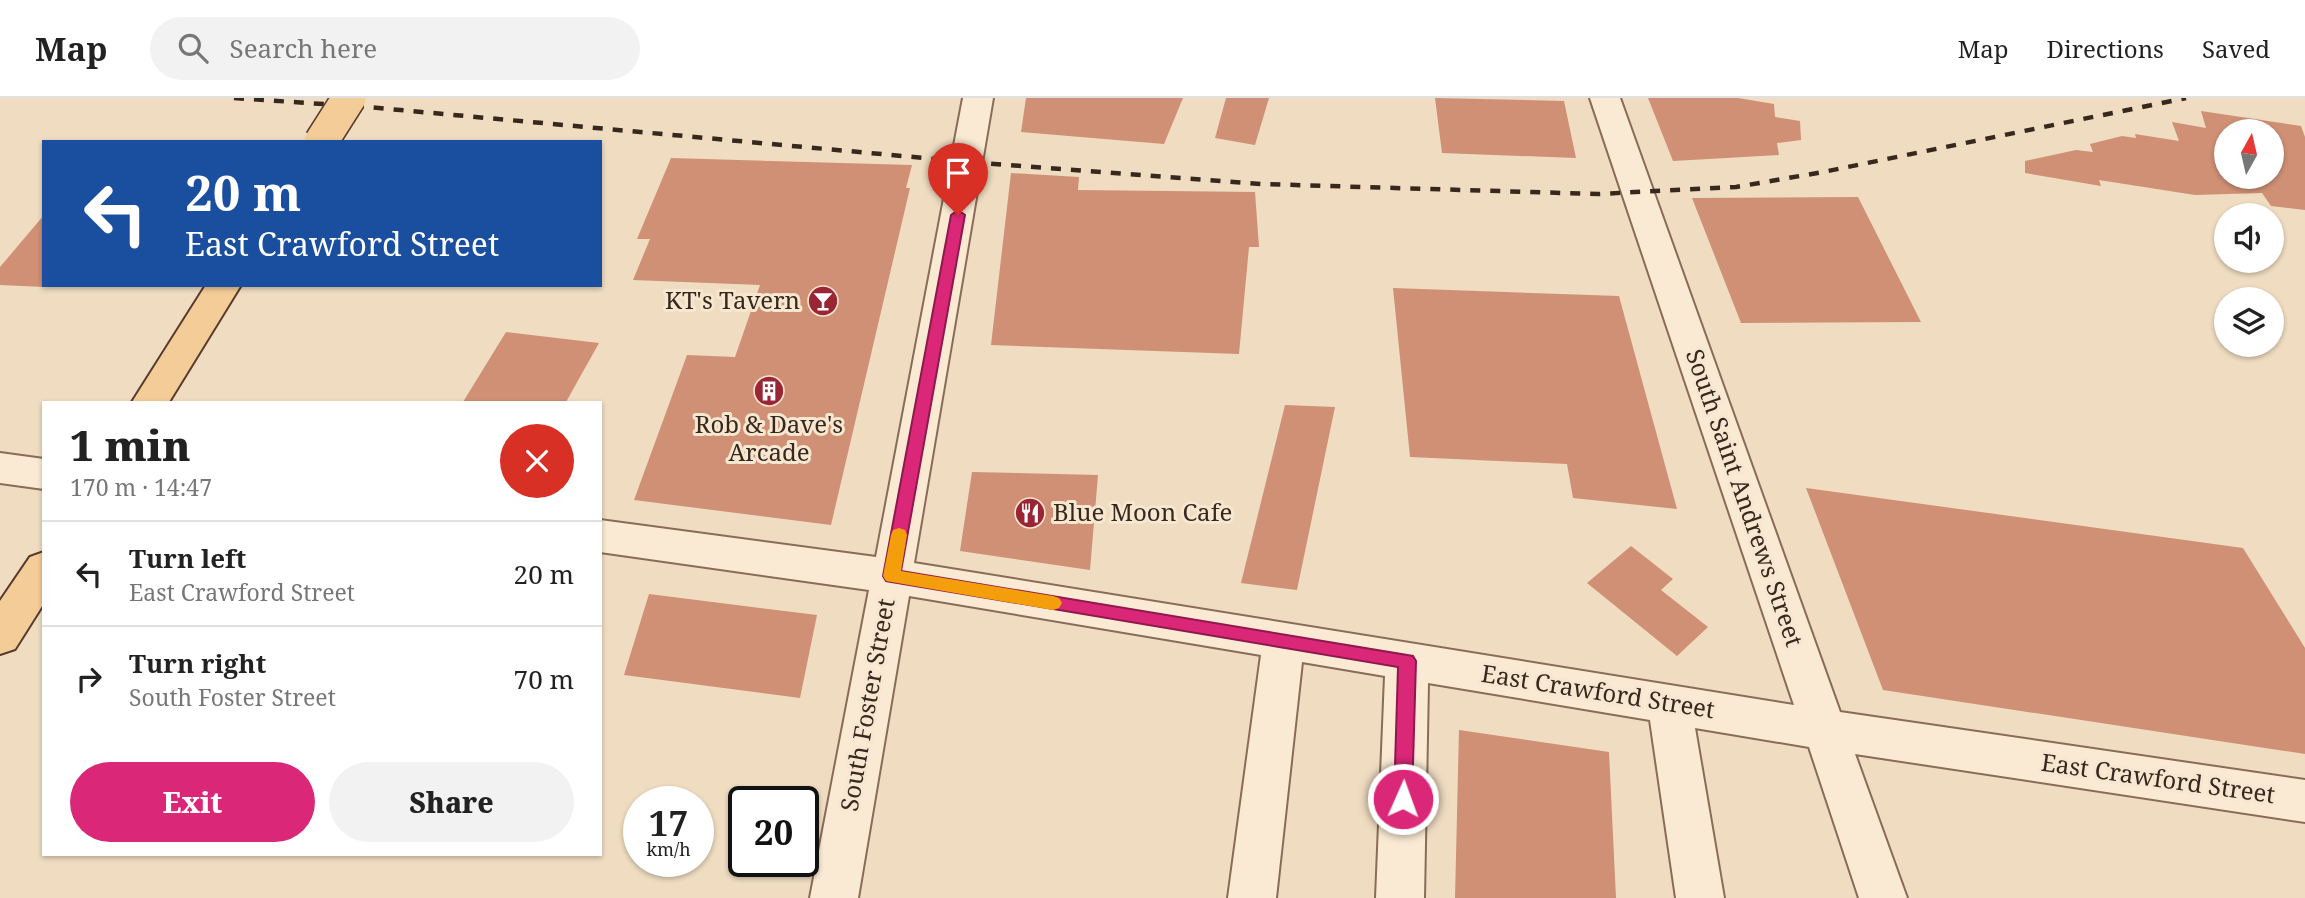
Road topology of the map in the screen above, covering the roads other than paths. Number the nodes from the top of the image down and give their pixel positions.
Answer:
1 (349, 98) edge
2 (978, 98) edge
3 (1605, 98) edge
4 (322, 140) edge
5 (223, 287) edge
6 (151, 401) edge
7 (0, 468) edge
8 (42, 474) edge
9 (602, 536) edge
10 (42, 572) edge
11 (892, 576) junction
12 (0, 636) edge
13 (1284, 641) junction
14 (1407, 661) junction
15 (1669, 704) junction
16 (1826, 730) junction
17 (2305, 801) edge
18 (834, 898) edge
19 (1252, 898) edge
20 (1399, 898) edge
21 (1700, 898) edge
22 (1883, 898) edge

1 - 4 main road, bridge
2 - 11 street, South Foster Street
3 - 16 street, South Saint Andrews Street
5 - 6 main road
7 - 8 street
9 - 11 street, East Crawford Street
10 - 12 main road
11 - 13 street, East Crawford Street
11 - 18 street, South Foster Street
13 - 14 street, East Crawford Street
13 - 19 street
14 - 15 street, East Crawford Street
14 - 20 street
15 - 16 street, East Crawford Street
15 - 21 street
16 - 17 street, East Crawford Street
16 - 22 street, South Saint Andrews Street

